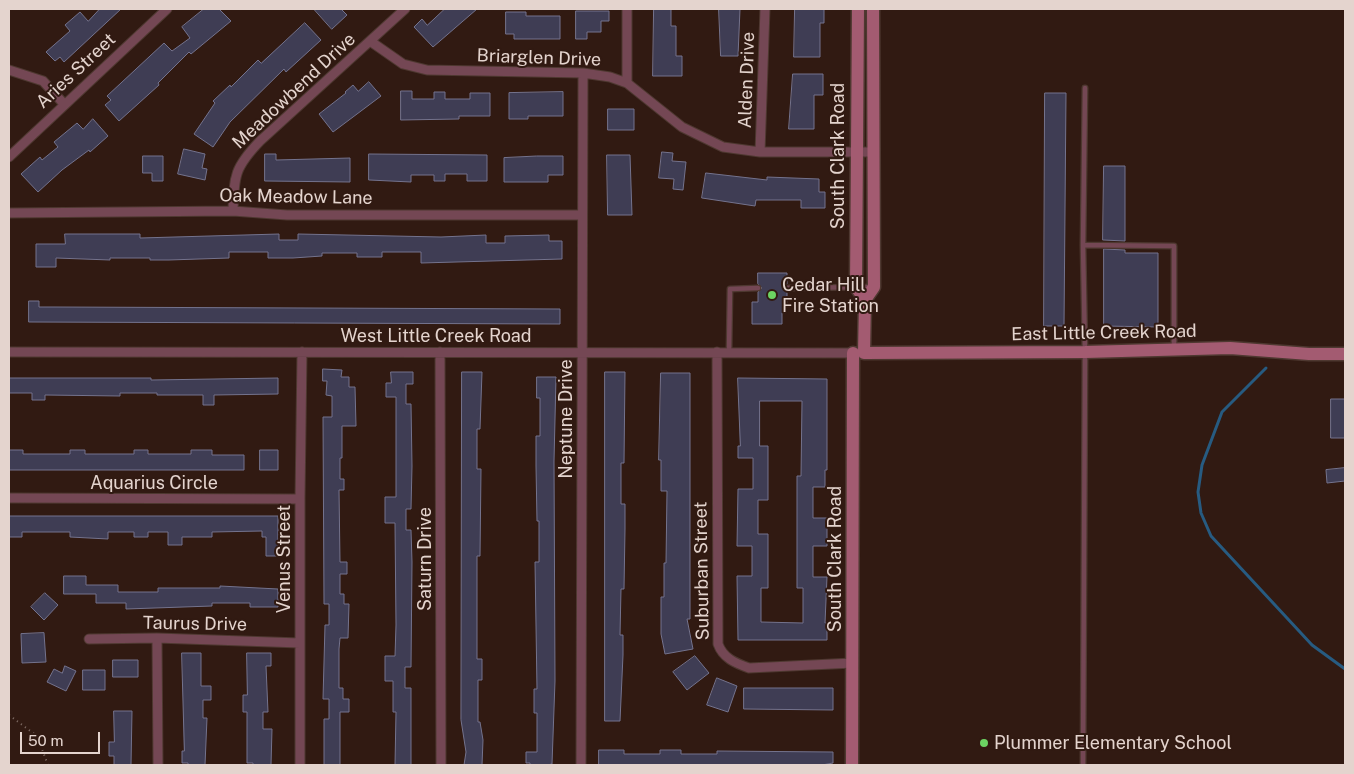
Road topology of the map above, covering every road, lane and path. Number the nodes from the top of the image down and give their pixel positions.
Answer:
1 (167, 9) edge
2 (405, 9) edge
3 (627, 9) edge
4 (765, 9) edge
5 (858, 9) edge
6 (873, 9) edge
7 (370, 41) junction
8 (9, 70) edge
9 (583, 73) junction
10 (627, 83) junction
11 (1085, 88) dead end
12 (64, 104) junction
13 (760, 152) junction
14 (855, 152) junction
15 (873, 152) junction
16 (9, 157) edge
17 (233, 211) junction
18 (9, 213) edge
19 (582, 214) junction
20 (1083, 245) junction
21 (874, 286) junction
22 (856, 287) junction
23 (758, 288) dead end
24 (787, 288) dead end
25 (865, 300) junction
26 (1174, 350) junction
27 (9, 352) edge
28 (302, 352) junction
29 (440, 352) junction
30 (582, 352) junction
31 (717, 352) junction
32 (728, 352) junction
33 (1085, 352) junction
34 (859, 353) junction
35 (1345, 354) edge
36 (9, 498) edge
37 (300, 499) junction
38 (157, 638) junction
39 (89, 639) dead end
40 (300, 643) junction
41 (853, 663) junction
42 (9, 716) edge
43 (48, 765) edge
44 (158, 765) edge
45 (300, 765) edge
46 (442, 765) edge
47 (581, 765) edge
48 (852, 765) edge
49 (1083, 765) edge

1 - 12 street, Aries Street
2 - 7 street, Meadowbend Drive
3 - 10 street
4 - 13 street, Alden Drive
5 - 14 street, South Clark Road
6 - 15 street, South Clark Road
7 - 9 street, Briarglen Drive
7 - 17 street, Meadowbend Drive
8 - 12 street
9 - 10 street, Briarglen Drive
9 - 19 street, Neptune Drive
10 - 13 street, Briarglen Drive
11 - 20 lane
12 - 16 street, Aries Street
13 - 14 street, Briarglen Drive
14 - 15 street, Briarglen Drive
14 - 22 street, South Clark Road
15 - 21 street, South Clark Road
17 - 18 street, Oak Meadow Lane
17 - 19 street, Oak Meadow Lane
19 - 30 street, Neptune Drive
20 - 26 lane
20 - 33 lane
21 - 22 lane
21 - 25 street
22 - 24 lane
22 - 25 street
23 - 32 lane
25 - 34 street, South Clark Road
26 - 33 street, East Little Creek Road
26 - 35 street, East Little Creek Road
27 - 28 street, West Little Creek Road
28 - 29 street, West Little Creek Road
28 - 37 street, Venus Street
29 - 30 street, West Little Creek Road
29 - 46 street, Saturn Drive
30 - 31 street, West Little Creek Road
30 - 47 street, Neptune Drive
31 - 32 street, West Little Creek Road
31 - 41 street, Suburban Street
32 - 34 street, West Little Creek Road
33 - 34 street, East Little Creek Road
33 - 49 lane
34 - 41 street, South Clark Road
36 - 37 street, Aquarius Circle
37 - 40 street, Venus Street
38 - 39 street, Taurus Drive
38 - 40 street, Taurus Drive
38 - 44 street
40 - 45 street, Venus Street
41 - 48 street, South Clark Road
42 - 43 path

